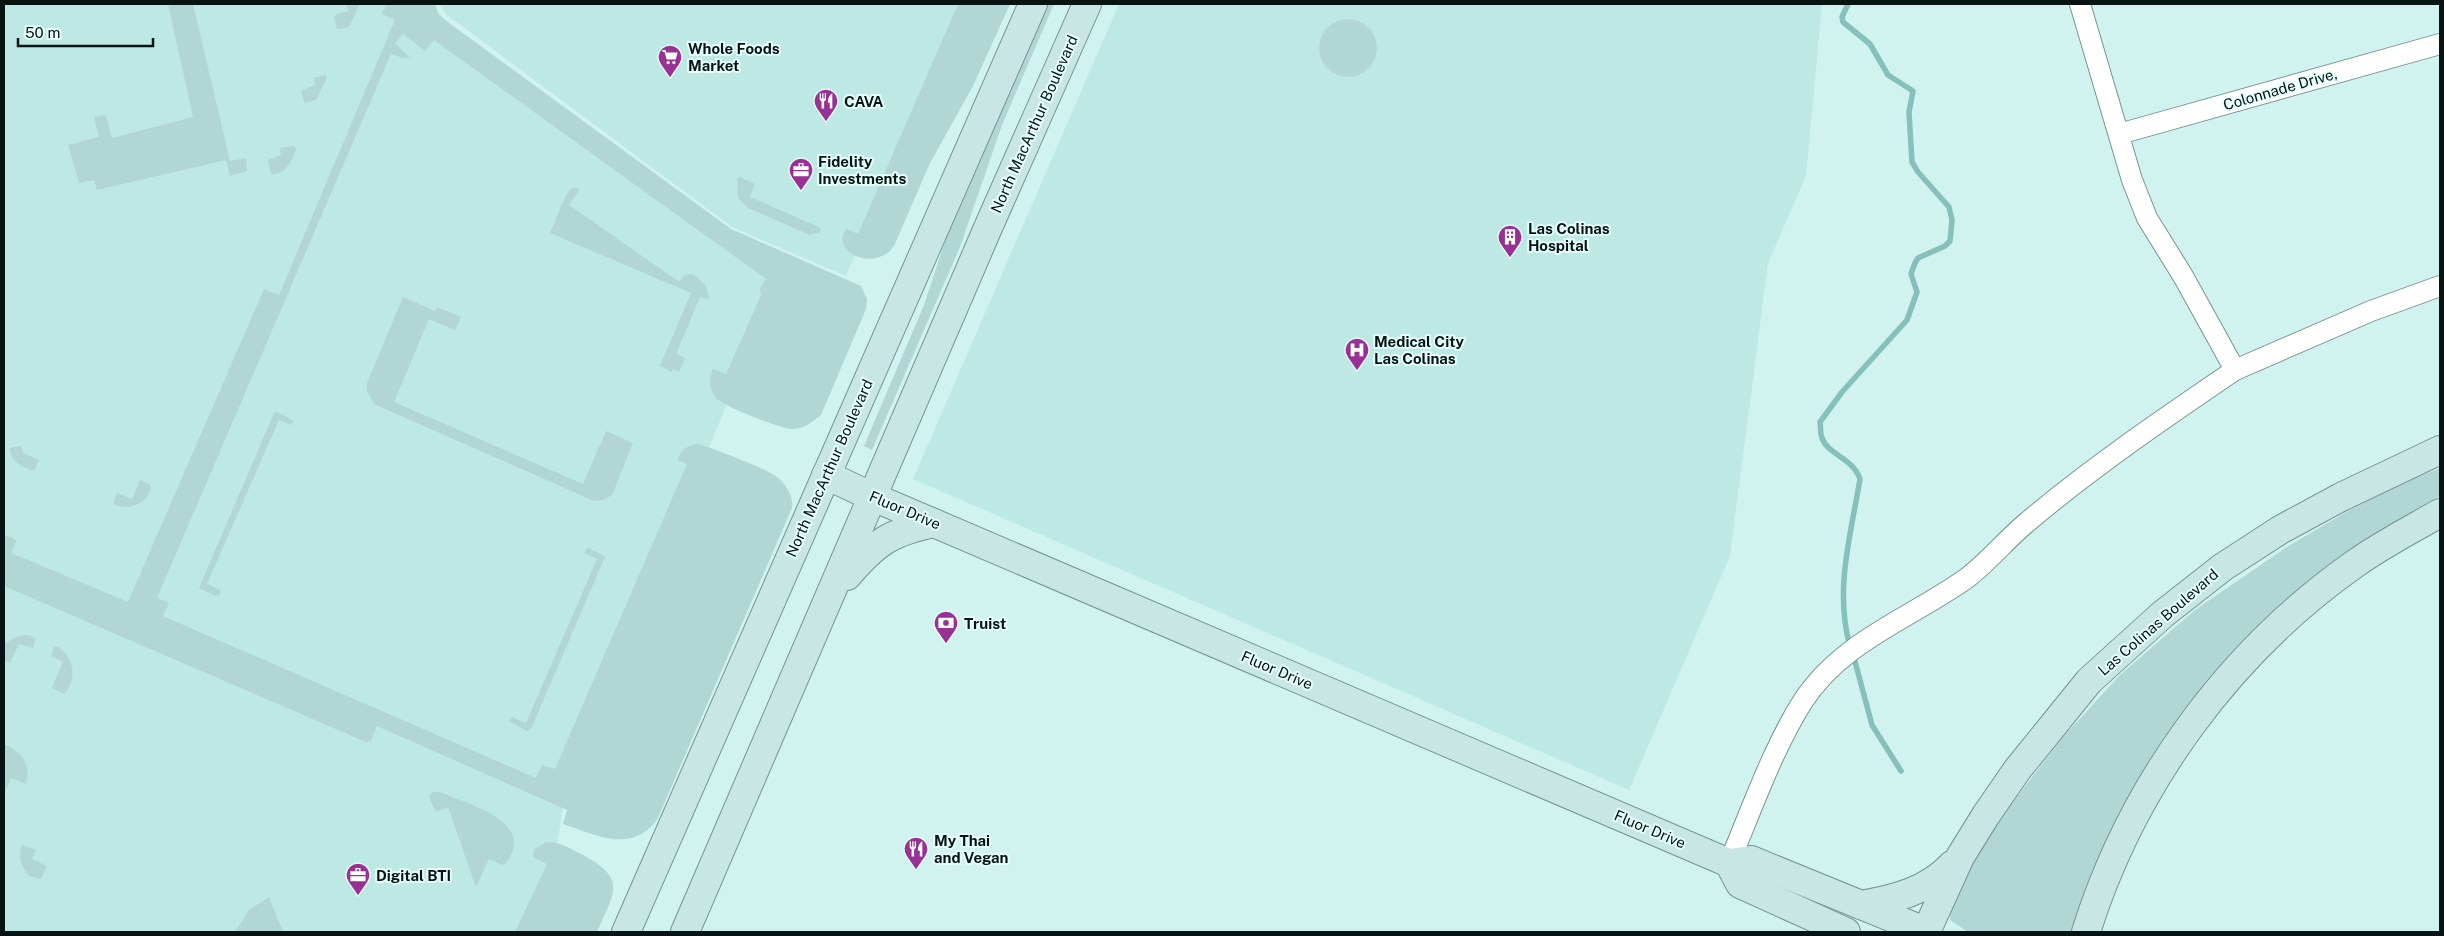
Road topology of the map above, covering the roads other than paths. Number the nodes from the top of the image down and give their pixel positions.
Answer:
1 (1033, 4) edge
2 (1087, 4) edge
3 (2080, 4) edge
4 (2440, 44) edge
5 (2120, 134) junction
6 (2440, 286) edge
7 (2235, 370) junction
8 (2440, 450) edge
9 (826, 475) junction
10 (873, 497) junction
11 (2440, 513) edge
12 (934, 523) junction
13 (829, 599) junction
14 (1960, 857) junction
15 (1729, 862) junction
16 (1861, 905) junction
17 (626, 932) edge
18 (685, 932) edge
19 (1846, 932) edge
20 (1926, 932) edge
21 (2086, 932) edge

1 - 9 main road, North MacArthur Boulevard
2 - 10 main road, North MacArthur Boulevard
3 - 5 street
4 - 5 street, Colonnade Drive,
5 - 7 street
6 - 7 street
7 - 15 street
8 - 14 main road, Las Colinas Boulevard
9 - 10 main road, Fluor Drive
9 - 17 main road, North MacArthur Boulevard
10 - 12 main road, Fluor Drive
10 - 13 main road, North MacArthur Boulevard
11 - 21 main road
12 - 13 main road
12 - 15 main road, Fluor Drive
13 - 18 main road, North MacArthur Boulevard
14 - 16 main road
14 - 20 main road, Las Colinas Boulevard
15 - 16 main road, Fluor Drive
15 - 19 main road
16 - 20 main road, Fluor Drive

